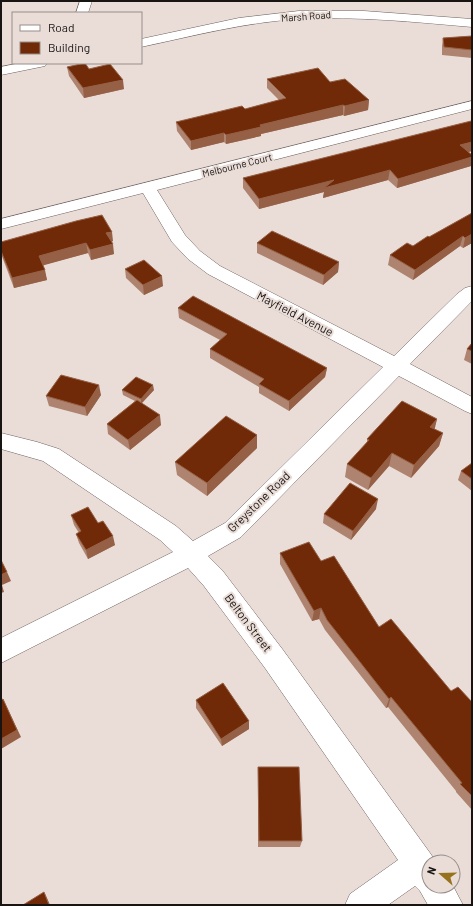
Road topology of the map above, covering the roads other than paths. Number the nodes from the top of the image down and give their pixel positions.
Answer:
1 (86, 1) edge
2 (82, 12) edge
3 (472, 23) edge
4 (142, 43) edge
5 (35, 64) edge
6 (1, 71) edge
7 (472, 105) edge
8 (147, 187) junction
9 (1, 224) edge
10 (472, 292) edge
11 (396, 366) junction
12 (472, 406) edge
13 (1, 441) edge
14 (192, 555) junction
15 (1, 651) edge
16 (421, 867) edge
17 (421, 879) edge
18 (439, 894) edge
19 (361, 905) edge
20 (447, 905) edge

1 - 2 street
3 - 4 street, Marsh Road
5 - 6 street
7 - 8 street, Melbourne Court
8 - 9 street, Melbourne Court
8 - 11 street, Mayfield Avenue
10 - 11 street, Greystone Road
11 - 12 street, Mayfield Avenue
11 - 14 street, Greystone Road
13 - 14 street, Belton Street
14 - 15 street, Greystone Road
14 - 16 street, Belton Street
17 - 19 street
18 - 20 street, Belton Street

